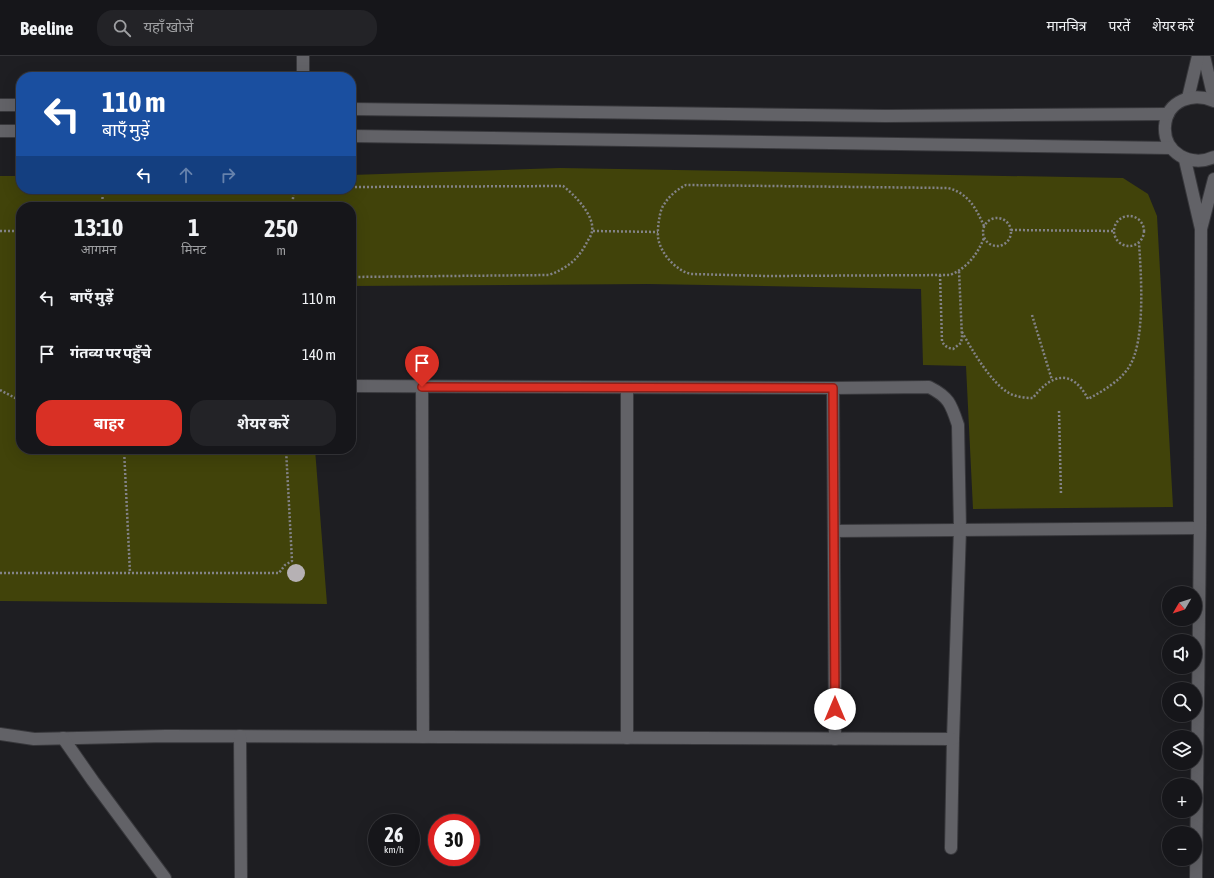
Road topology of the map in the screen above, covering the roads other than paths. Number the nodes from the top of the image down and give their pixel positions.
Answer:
1 (303, 56) edge
2 (1198, 56) edge
3 (1204, 56) edge
4 (303, 72) edge
5 (1188, 98) junction
6 (1214, 100) edge
7 (0, 105) edge
8 (16, 106) edge
9 (356, 110) edge
10 (1168, 114) junction
11 (0, 131) edge
12 (16, 131) edge
13 (356, 136) edge
14 (1171, 148) junction
15 (1214, 158) edge
16 (1185, 160) junction
17 (1214, 179) edge
18 (1201, 229) junction
19 (356, 386) edge
20 (422, 387) junction
21 (627, 388) junction
22 (833, 388) junction
23 (1200, 528) junction
24 (960, 529) junction
25 (834, 531) junction
26 (0, 734) edge
27 (240, 736) junction
28 (423, 737) junction
29 (63, 738) junction
30 (627, 738) junction
31 (835, 739) junction
32 (953, 739) junction
33 (951, 848) dead end
34 (165, 878) edge
35 (240, 878) edge
36 (1196, 878) edge

1 - 4 street
2 - 5 street
3 - 6 street
5 - 6 street
5 - 10 street
7 - 8 street
9 - 10 street
10 - 14 street
11 - 12 street
13 - 14 street
14 - 16 street
15 - 16 street
16 - 18 street
17 - 18 street
18 - 23 street
19 - 20 street
20 - 21 street
20 - 28 street
21 - 22 street
21 - 30 street
22 - 24 street
22 - 25 street
23 - 24 street
23 - 36 street
24 - 25 street
24 - 32 street
25 - 31 street
26 - 29 street
27 - 28 street
27 - 29 street
27 - 35 street
28 - 30 street
29 - 34 street
30 - 31 street
31 - 32 street
32 - 33 street

